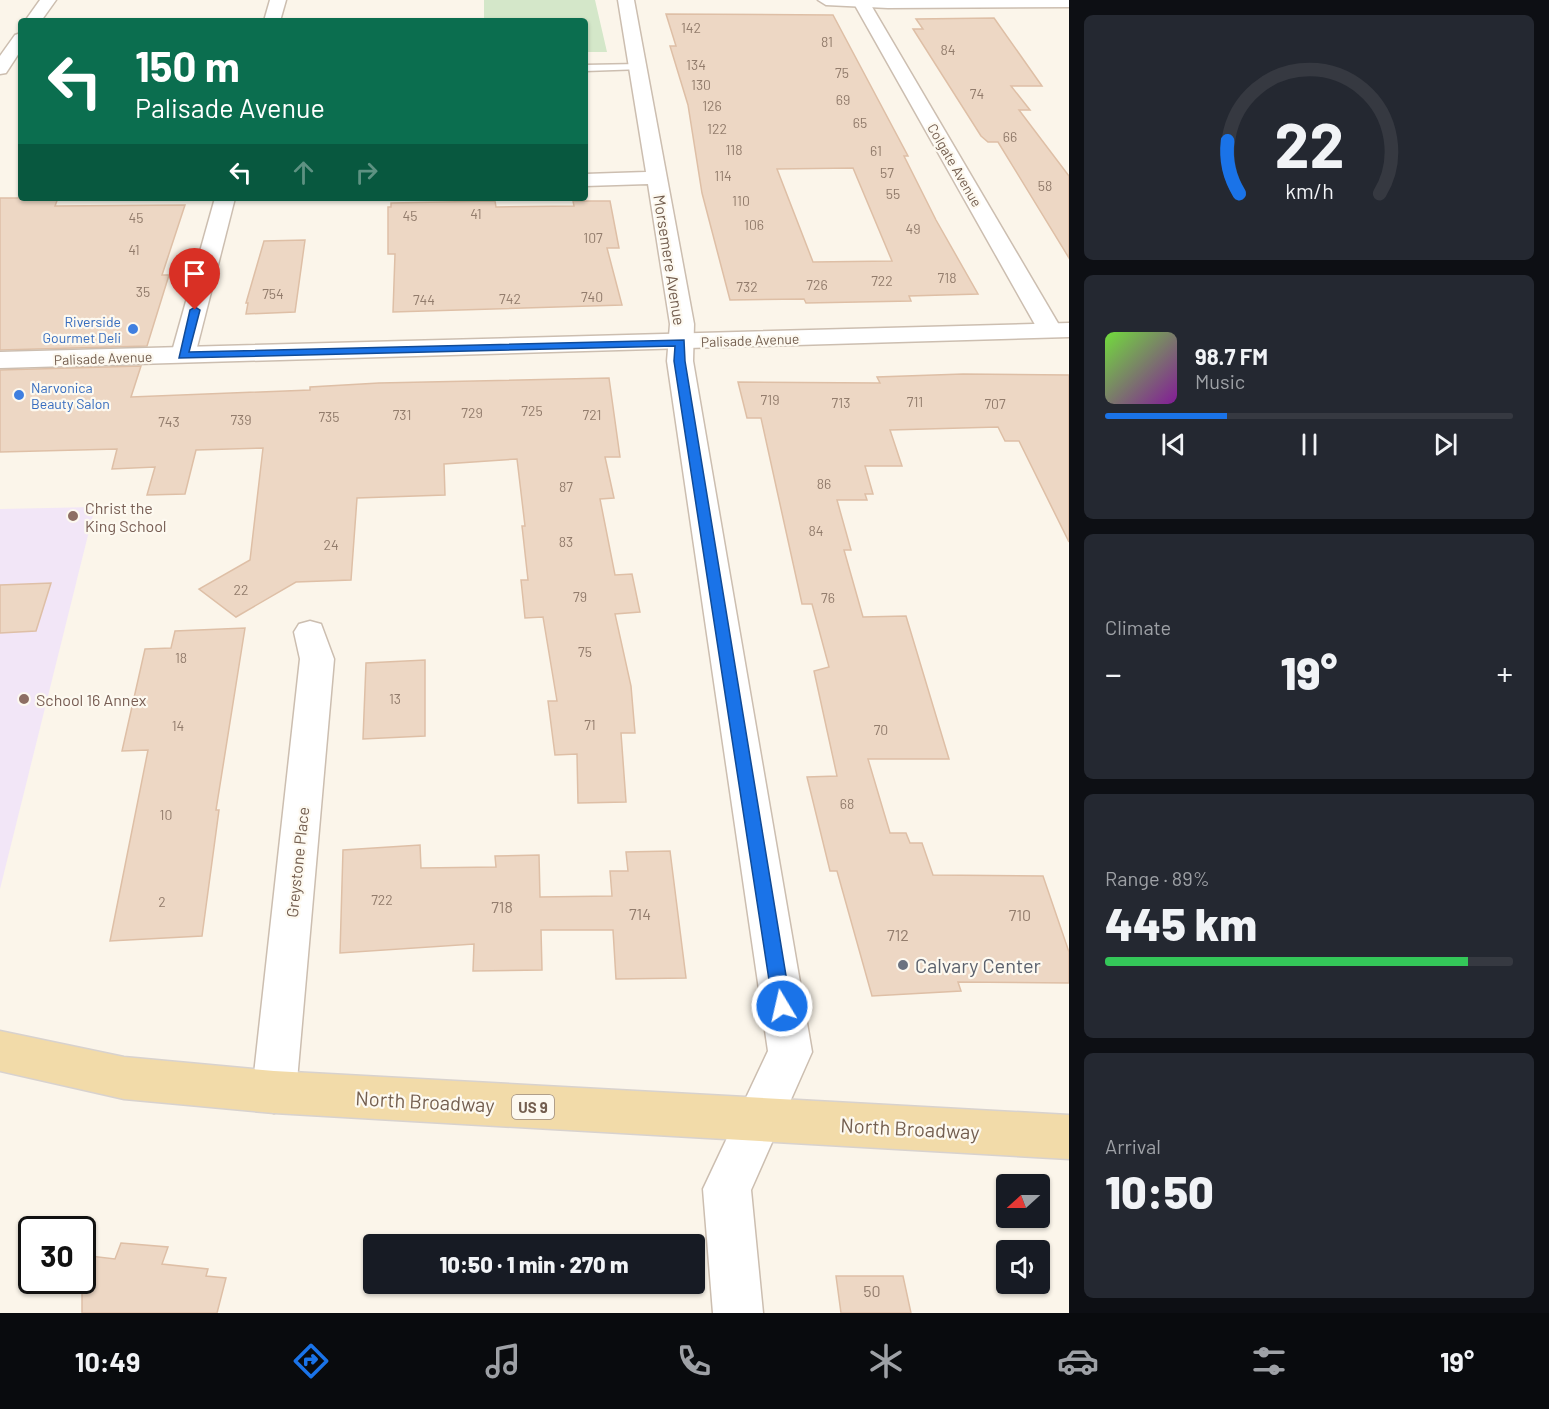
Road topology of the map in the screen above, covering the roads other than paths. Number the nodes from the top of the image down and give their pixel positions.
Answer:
1 (48, 0) edge
2 (278, 0) edge
3 (626, 0) edge
4 (826, 0) edge
5 (861, 1) edge
6 (1069, 2) edge
7 (35, 18) edge
8 (273, 18) edge
9 (18, 42) edge
10 (639, 67) junction
11 (588, 68) edge
12 (0, 69) edge
13 (657, 178) junction
14 (588, 180) edge
15 (224, 201) edge
16 (1060, 330) edge
17 (681, 342) junction
18 (183, 355) junction
19 (0, 360) edge
20 (310, 632) dead end
21 (0, 1051) edge
22 (273, 1092) junction
23 (760, 1119) junction
24 (1069, 1137) edge
25 (738, 1313) edge

1 - 7 street
2 - 8 street
3 - 10 street, Morsemere Avenue
4 - 5 street
5 - 6 street
5 - 16 street, Colgate Avenue
9 - 12 street
10 - 11 lane
10 - 13 street, Morsemere Avenue
13 - 14 street
13 - 17 street, Morsemere Avenue
15 - 18 street
16 - 17 street, Palisade Avenue
17 - 18 street, Palisade Avenue
17 - 23 street, Morsemere Avenue
18 - 19 street, Palisade Avenue
20 - 22 street, Greystone Place
21 - 22 main road, North Broadway / US 9
22 - 23 main road, North Broadway / US 9
23 - 24 main road, North Broadway / US 9
23 - 25 street, Morsemere Avenue

